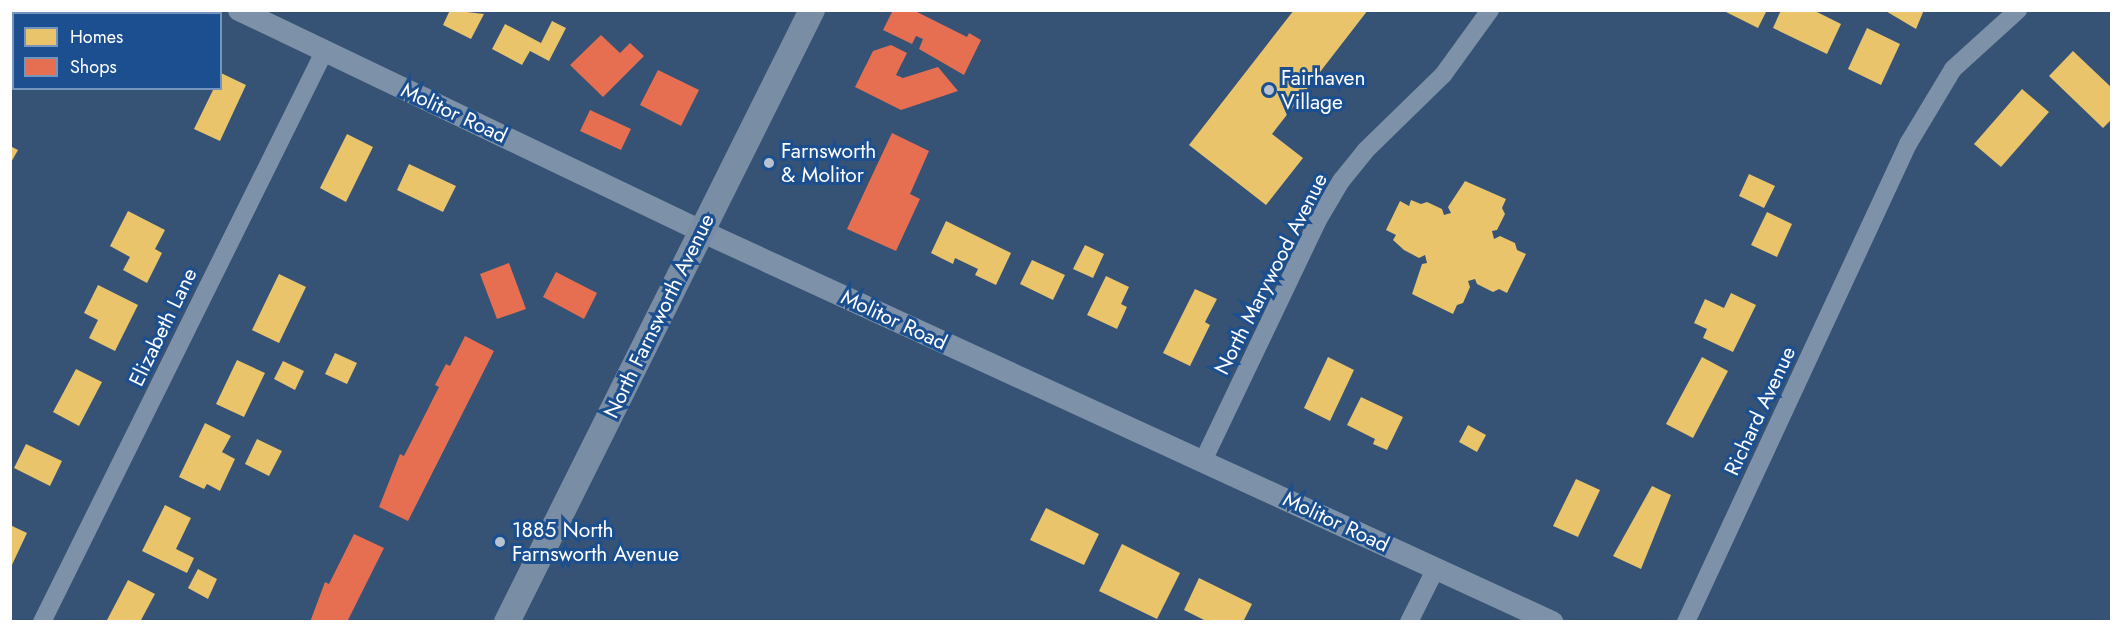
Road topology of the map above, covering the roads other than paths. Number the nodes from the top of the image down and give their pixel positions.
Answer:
1 (239, 10) edge
2 (812, 10) edge
3 (1490, 10) edge
4 (2018, 10) edge
5 (324, 52) junction
6 (701, 231) junction
7 (1203, 461) junction
8 (1436, 567) junction
9 (42, 621) edge
10 (507, 621) edge
11 (1410, 621) edge
12 (1552, 621) edge
13 (1686, 621) edge

1 - 5 street, Molitor Road
2 - 6 main road, North Farnsworth Avenue
3 - 7 street, North Marywood Avenue
4 - 13 street, Richard Avenue
5 - 6 street, Molitor Road
5 - 9 street, Elizabeth Lane
6 - 7 street, Molitor Road
6 - 10 main road, North Farnsworth Avenue
7 - 8 street, Molitor Road
8 - 11 street
8 - 12 street, Molitor Road

